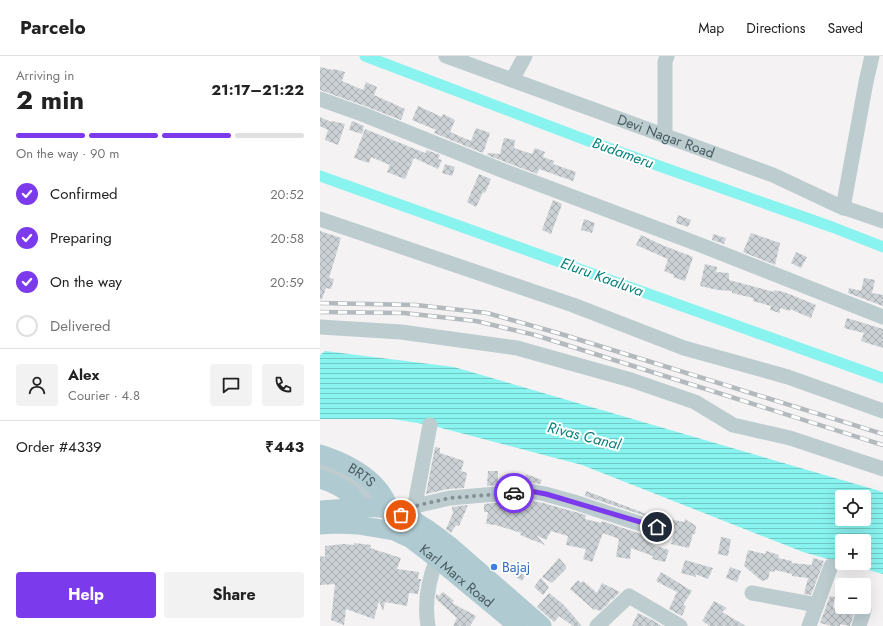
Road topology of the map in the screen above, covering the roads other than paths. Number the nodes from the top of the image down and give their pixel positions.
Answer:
1 (446, 56) edge
2 (525, 56) edge
3 (667, 56) edge
4 (872, 56) edge
5 (512, 80) junction
6 (320, 99) edge
7 (665, 136) junction
8 (843, 208) junction
9 (320, 219) edge
10 (883, 221) edge
11 (883, 317) edge
12 (320, 327) edge
13 (883, 411) edge
14 (430, 425) dead end
15 (320, 454) edge
16 (320, 466) edge
17 (883, 469) edge
18 (320, 479) edge
19 (352, 481) junction
20 (320, 510) edge
21 (391, 510) junction
22 (413, 512) junction
23 (359, 516) junction
24 (320, 526) edge
25 (657, 527) dead end
26 (394, 531) junction
27 (437, 560) junction
28 (831, 566) dead end
29 (752, 593) dead end
30 (818, 605) junction
31 (863, 614) edge
32 (426, 625) edge
33 (518, 626) edge
34 (542, 626) edge
35 (597, 626) edge
36 (680, 626) edge
37 (809, 626) edge
38 (859, 626) edge

1 - 5 street, Devi Nagar Road
2 - 5 street
3 - 7 street
4 - 8 street
5 - 7 street, Devi Nagar Road
6 - 11 street
7 - 8 street, Devi Nagar Road
8 - 10 street, Devi Nagar Road
9 - 13 street
12 - 17 street
14 - 22 street
15 - 21 main road, BRTS
16 - 19 street, BRTS
18 - 23 main road, BRTS
19 - 21 street, BRTS
19 - 23 street, BRTS
20 - 23 main road, Karl Marx Road
21 - 22 main road, Karl Marx Road
21 - 23 main road, Karl Marx Road
21 - 26 main road, BRTS
22 - 25 street
22 - 34 main road, Karl Marx Road
23 - 24 main road, Karl Marx Road
23 - 26 main road, Karl Marx Road
26 - 27 main road, Karl Marx Road
27 - 32 street
27 - 33 main road, Karl Marx Road
28 - 30 street
29 - 30 street
30 - 37 street
31 - 38 street
35 - 36 street

